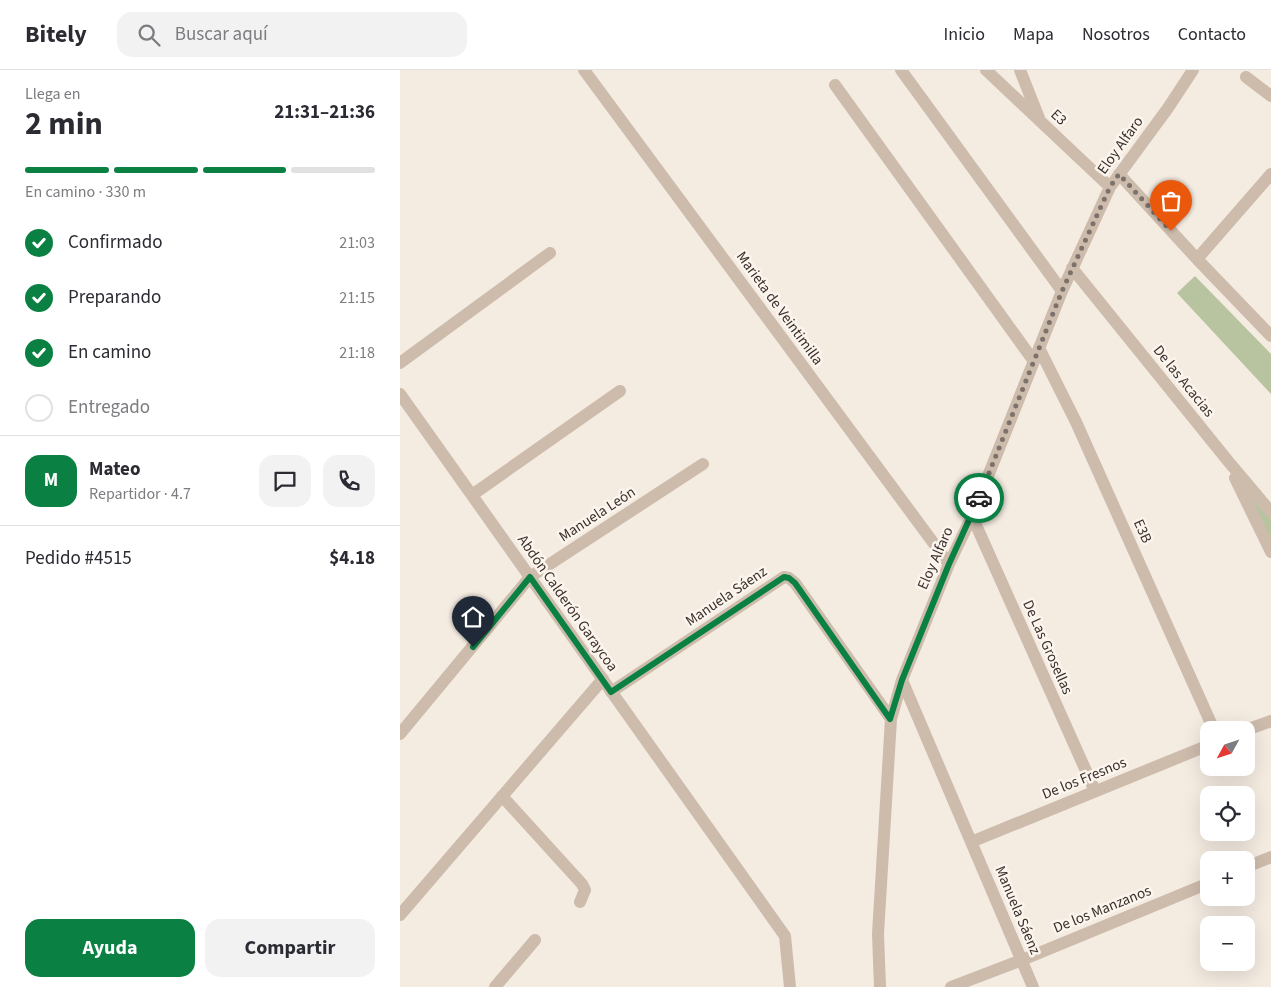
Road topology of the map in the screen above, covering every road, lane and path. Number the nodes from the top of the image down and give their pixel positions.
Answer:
1 (584, 70) edge
2 (901, 70) edge
3 (986, 70) edge
4 (1020, 70) edge
5 (1193, 70) edge
6 (1246, 77) dead end
7 (835, 85) dead end
8 (1271, 96) edge
9 (1041, 122) junction
10 (1119, 174) junction
11 (1271, 174) edge
12 (1110, 187) junction
13 (550, 253) dead end
14 (1198, 259) junction
15 (1072, 268) junction
16 (1062, 291) junction
17 (1271, 336) edge
18 (1039, 348) junction
19 (1033, 360) junction
20 (400, 363) edge
21 (620, 391) dead end
22 (400, 394) edge
23 (1228, 461) junction
24 (703, 464) dead end
25 (472, 495) junction
26 (1271, 512) edge
27 (972, 516) junction
28 (1271, 552) edge
29 (949, 564) junction
30 (530, 577) junction
31 (602, 679) junction
32 (902, 680) junction
33 (611, 692) junction
34 (890, 719) junction
35 (1210, 721) edge
36 (1271, 721) edge
37 (1255, 727) edge
38 (400, 734) edge
39 (1200, 749) edge
40 (1095, 791) junction
41 (502, 796) junction
42 (971, 842) junction
43 (1271, 857) edge
44 (1255, 863) edge
45 (1200, 887) edge
46 (580, 902) dead end
47 (400, 915) edge
48 (535, 940) dead end
49 (1022, 960) junction
50 (954, 986) edge
51 (495, 987) edge
52 (790, 987) edge
53 (880, 987) edge
54 (1033, 987) edge

1 - 29 street, Marieta de Veintimilla
2 - 16 street
3 - 9 street, E3
4 - 9 street
5 - 10 street, Eloy Alfaro
6 - 8 street
7 - 19 street
9 - 12 street, E3
10 - 12 street, Eloy Alfaro
10 - 14 street
11 - 14 street
12 - 15 street, Eloy Alfaro
13 - 20 street
14 - 17 street
15 - 16 street, Eloy Alfaro
15 - 23 street, De las Acacias
16 - 18 street, Eloy Alfaro
18 - 19 street, Eloy Alfaro
18 - 35 street, E3B
19 - 27 street, Eloy Alfaro
21 - 25 street
22 - 25 street, Abdón Calderón Garaycoa
23 - 26 street, De las Acacias
23 - 28 street
24 - 30 street, Manuela León
25 - 30 street, Abdón Calderón Garaycoa
27 - 29 street, Eloy Alfaro
27 - 40 street, De Las Grosellas
29 - 32 street, Eloy Alfaro
30 - 31 street, Abdón Calderón Garaycoa
30 - 38 street, Manuela León
31 - 33 street, Abdón Calderón Garaycoa
31 - 41 street
32 - 34 street, Eloy Alfaro
32 - 42 street, Manuela Sáenz
33 - 34 street, Manuela Sáenz
33 - 52 street, Abdón Calderón Garaycoa
34 - 53 street, Eloy Alfaro
36 - 37 street
39 - 40 street, De los Fresnos
40 - 42 street, De los Fresnos
41 - 46 street
41 - 47 street
42 - 49 street, Manuela Sáenz
43 - 44 street
45 - 49 street, De los Manzanos
48 - 51 street
49 - 50 street, De los Manzanos
49 - 54 street, Manuela Sáenz

